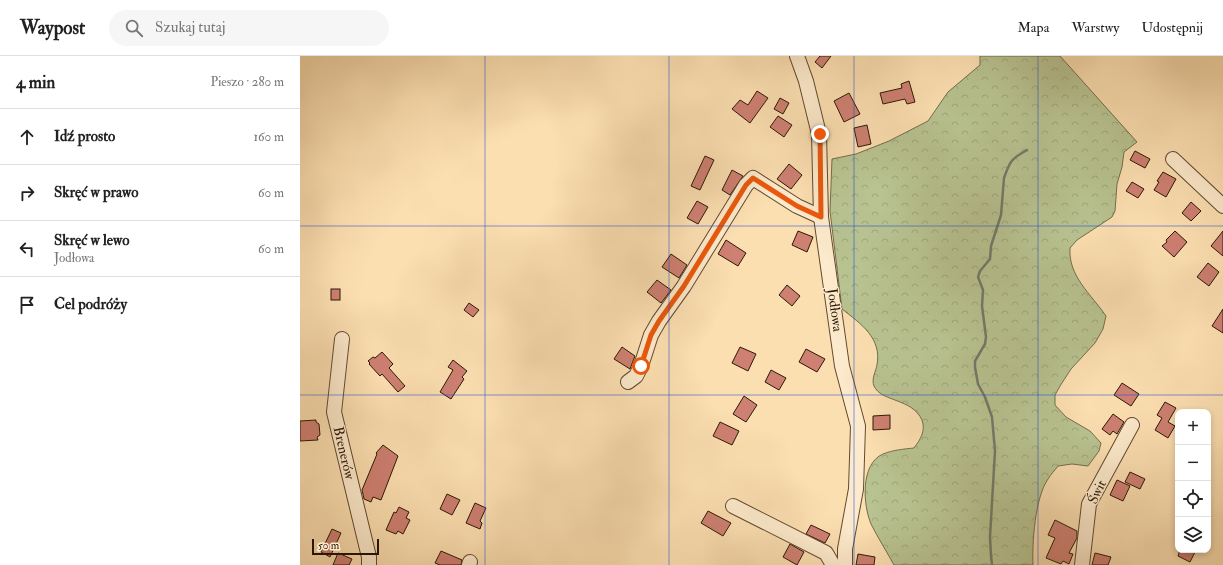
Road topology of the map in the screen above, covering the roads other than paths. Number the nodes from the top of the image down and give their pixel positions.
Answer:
1 (797, 56) edge
2 (1173, 159) dead end
3 (1223, 206) edge
4 (821, 217) junction
5 (342, 340) dead end
6 (628, 382) dead end
7 (1132, 425) dead end
8 (732, 506) dead end
9 (369, 565) edge
10 (833, 565) edge
11 (845, 565) edge
12 (1082, 565) edge

1 - 4 street, Jodłowa
2 - 3 street
4 - 6 street
4 - 11 street, Jodłowa
5 - 9 street, Brenerów
7 - 12 street, Świt
8 - 10 street

